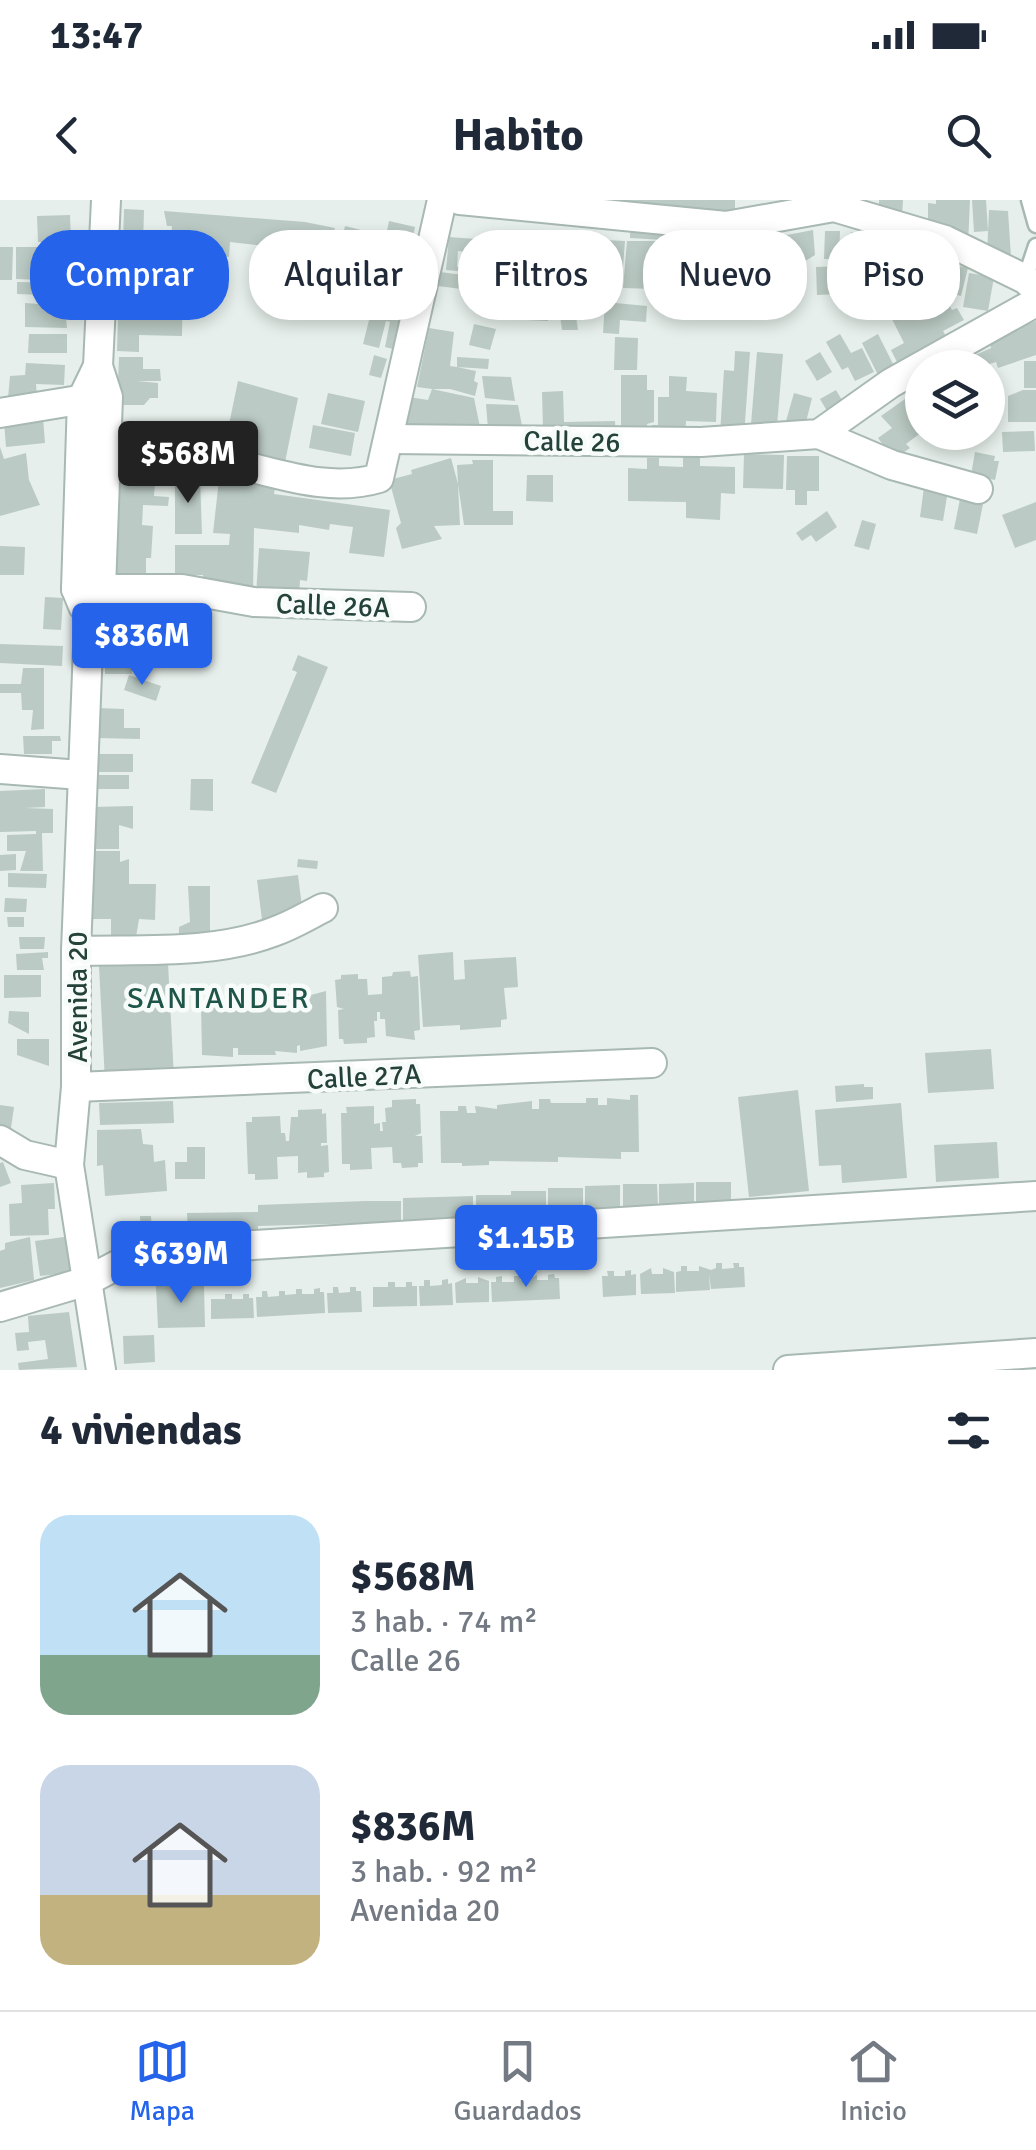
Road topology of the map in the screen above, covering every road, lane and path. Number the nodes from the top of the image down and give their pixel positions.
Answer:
1 (106, 200) edge
2 (442, 200) edge
3 (460, 200) edge
4 (1029, 200) edge
5 (1036, 225) edge
6 (1036, 246) edge
7 (1032, 290) edge
8 (95, 398) junction
9 (0, 413) edge
10 (820, 434) junction
11 (389, 439) junction
12 (104, 455) junction
13 (978, 488) dead end
14 (89, 589) junction
15 (411, 607) dead end
16 (0, 770) edge
17 (82, 775) junction
18 (324, 908) dead end
19 (76, 950) junction
20 (652, 1063) dead end
21 (76, 1087) junction
22 (0, 1140) edge
23 (69, 1165) junction
24 (1036, 1196) edge
25 (87, 1281) junction
26 (0, 1307) edge
27 (1036, 1353) edge
28 (101, 1370) edge
29 (788, 1370) edge

1 - 8 street, Avenida 20
2 - 11 street
3 - 7 street
4 - 5 lane
6 - 7 lane
7 - 10 street
8 - 9 street
8 - 12 street, Avenida 20
8 - 14 street, Avenida 20
10 - 11 street, Calle 26
10 - 13 street
11 - 12 street
12 - 14 street, Avenida 20
14 - 15 street, Calle 26A
14 - 17 street, Avenida 20
16 - 17 street
17 - 19 street, Avenida 20
18 - 19 street
19 - 21 street, Avenida 20
20 - 21 street, Calle 27A
21 - 23 street, Avenida 20
22 - 23 street
23 - 25 street, Avenida 20
24 - 25 street
25 - 26 street
25 - 28 street, Avenida 20
27 - 29 street

